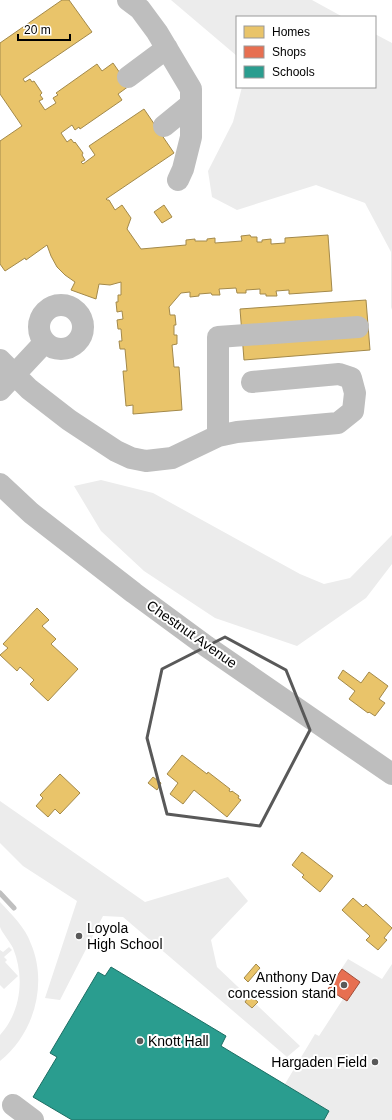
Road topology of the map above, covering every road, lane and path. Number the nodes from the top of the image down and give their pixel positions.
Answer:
1 (128, 0) edge
2 (167, 48) junction
3 (128, 77) dead end
4 (191, 104) junction
5 (164, 126) dead end
6 (178, 180) dead end
7 (358, 328) dead end
8 (44, 343) dead end
9 (5, 375) edge
10 (252, 382) dead end
11 (218, 436) junction
12 (0, 484) edge
13 (390, 768) edge
14 (14, 1105) dead end
15 (33, 1120) edge

1 - 2 street
2 - 3 street
2 - 4 street
4 - 5 street
4 - 6 street
7 - 11 street
8 - 9 street
9 - 11 street
10 - 11 street
12 - 13 street, Chestnut Avenue
14 - 15 street

